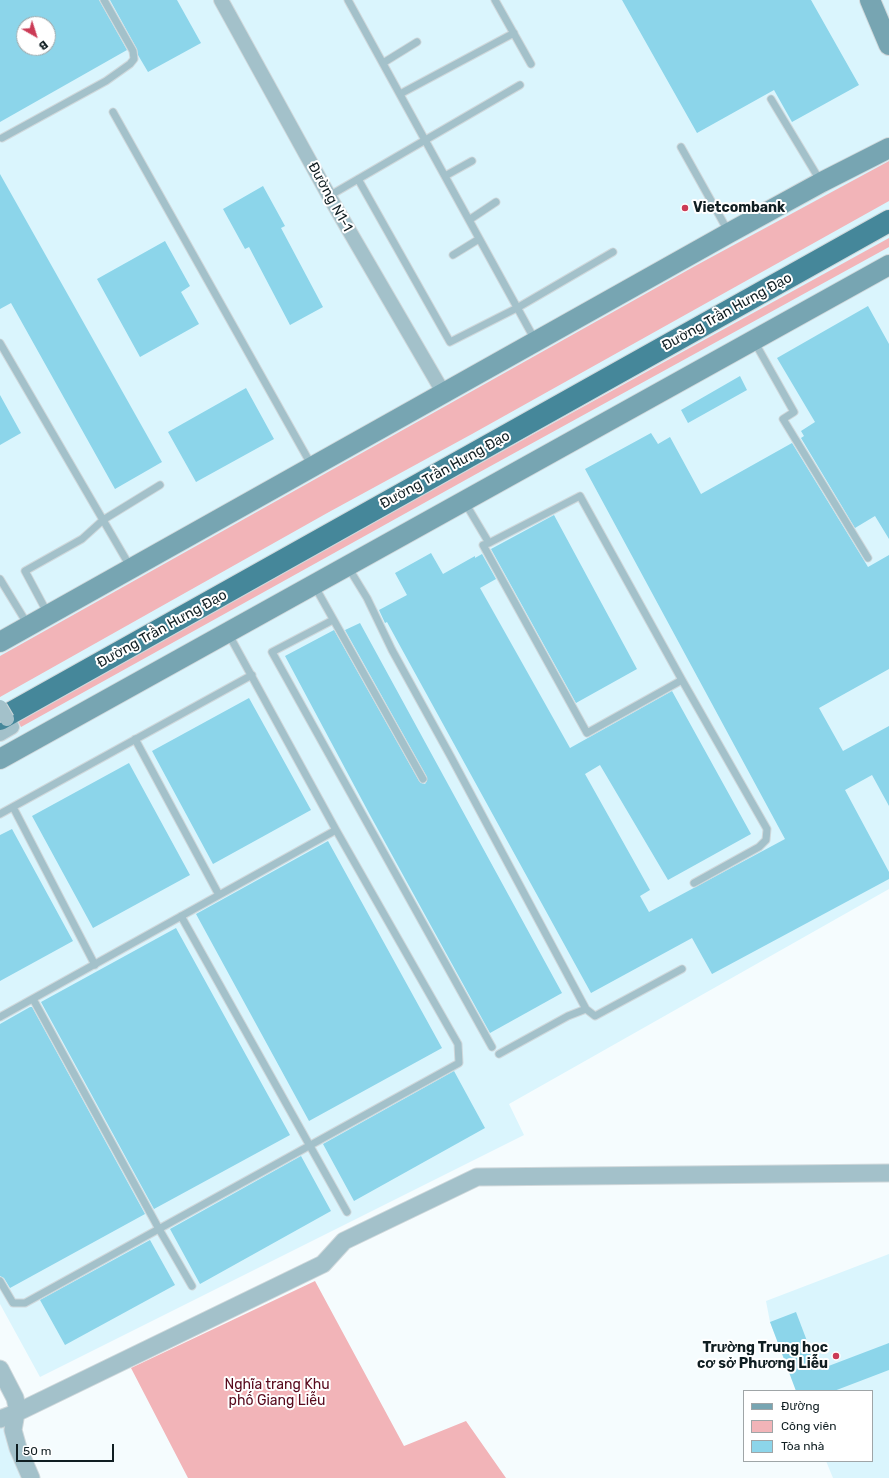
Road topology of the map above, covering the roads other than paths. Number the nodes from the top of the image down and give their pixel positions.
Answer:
1 (104, 0) edge
2 (221, 0) edge
3 (348, 0) edge
4 (495, 0) edge
5 (870, 0) edge
6 (514, 33) junction
7 (417, 42) dead end
8 (889, 45) edge
9 (383, 62) junction
10 (531, 64) dead end
11 (520, 85) dead end
12 (400, 94) junction
13 (771, 99) dead end
14 (113, 112) dead end
15 (2, 138) dead end
16 (425, 140) junction
17 (682, 147) dead end
18 (889, 148) edge
19 (472, 161) dead end
20 (445, 176) junction
21 (358, 179) junction
22 (822, 182) junction
23 (329, 196) junction
24 (496, 202) dead end
25 (469, 220) junction
26 (889, 221) edge
27 (729, 233) junction
28 (480, 239) junction
29 (613, 252) dead end
30 (452, 255) dead end
31 (888, 267) edge
32 (517, 308) junction
33 (754, 341) junction
34 (536, 342) junction
35 (0, 343) edge
36 (443, 392) junction
37 (312, 467) junction
38 (160, 485) dead end
39 (464, 501) junction
40 (103, 520) junction
41 (489, 543) junction
42 (868, 558) dead end
43 (348, 566) junction
44 (131, 568) junction
45 (0, 580) edge
46 (314, 585) junction
47 (3, 590) edge
48 (48, 614) junction
49 (333, 620) junction
50 (28, 626) junction
51 (228, 633) junction
52 (0, 642) edge
53 (252, 675) junction
54 (682, 680) junction
55 (0, 706) edge
56 (0, 719) edge
57 (0, 734) edge
58 (135, 740) junction
59 (0, 759) edge
60 (423, 779) dead end
61 (13, 807) junction
62 (0, 814) edge
63 (336, 830) junction
64 (694, 883) dead end
65 (219, 895) junction
66 (181, 916) junction
67 (95, 965) junction
68 (682, 969) dead end
69 (33, 999) junction
70 (586, 1009) junction
71 (0, 1017) edge
72 (492, 1048) dead end
73 (498, 1054) dead end
74 (310, 1146) junction
75 (889, 1173) edge
76 (347, 1212) dead end
77 (159, 1229) junction
78 (0, 1281) edge
79 (192, 1286) dead end
80 (0, 1369) edge
81 (16, 1413) junction
82 (0, 1419) edge
83 (31, 1478) edge

1 - 15 lane
2 - 23 street, Đường N1-1
3 - 9 lane
4 - 6 lane
5 - 8 main road
6 - 10 lane
6 - 12 lane
7 - 9 lane
9 - 12 lane
11 - 16 lane
12 - 16 lane
13 - 22 lane
14 - 37 lane
16 - 20 lane
16 - 21 lane
17 - 27 lane
18 - 22 main road
19 - 20 lane
20 - 25 lane
21 - 23 lane
21 - 32 lane
22 - 27 main road
23 - 36 street, Đường N1-1
24 - 25 lane
25 - 28 lane
26 - 56 highway, Đường Trần Hưng Đạo
27 - 34 main road
28 - 30 lane
28 - 32 lane
29 - 32 lane
31 - 33 main road
32 - 34 lane
33 - 39 main road
33 - 42 lane
34 - 36 main road
35 - 40 lane
36 - 37 main road
37 - 44 main road
38 - 40 lane
39 - 41 lane
39 - 43 main road
40 - 44 lane
40 - 48 lane
41 - 54 lane
41 - 54 lane
43 - 46 main road
43 - 70 lane
44 - 48 main road
45 - 47 lane
46 - 49 lane
46 - 51 main road
47 - 50 lane
48 - 50 main road
49 - 60 lane
49 - 72 lane
50 - 52 main road
51 - 53 lane
51 - 59 main road
53 - 58 lane
53 - 63 lane
54 - 64 lane
55 - 57 street, bridge
58 - 61 lane
58 - 65 lane
61 - 62 lane
61 - 67 lane
63 - 65 lane
63 - 74 lane
65 - 66 lane
66 - 67 lane
66 - 74 lane
67 - 69 lane
68 - 70 lane
69 - 71 lane
69 - 77 lane
70 - 73 lane
74 - 76 lane
74 - 77 lane
75 - 81 street
77 - 78 lane
77 - 79 lane
80 - 81 street
81 - 82 street
81 - 83 street

